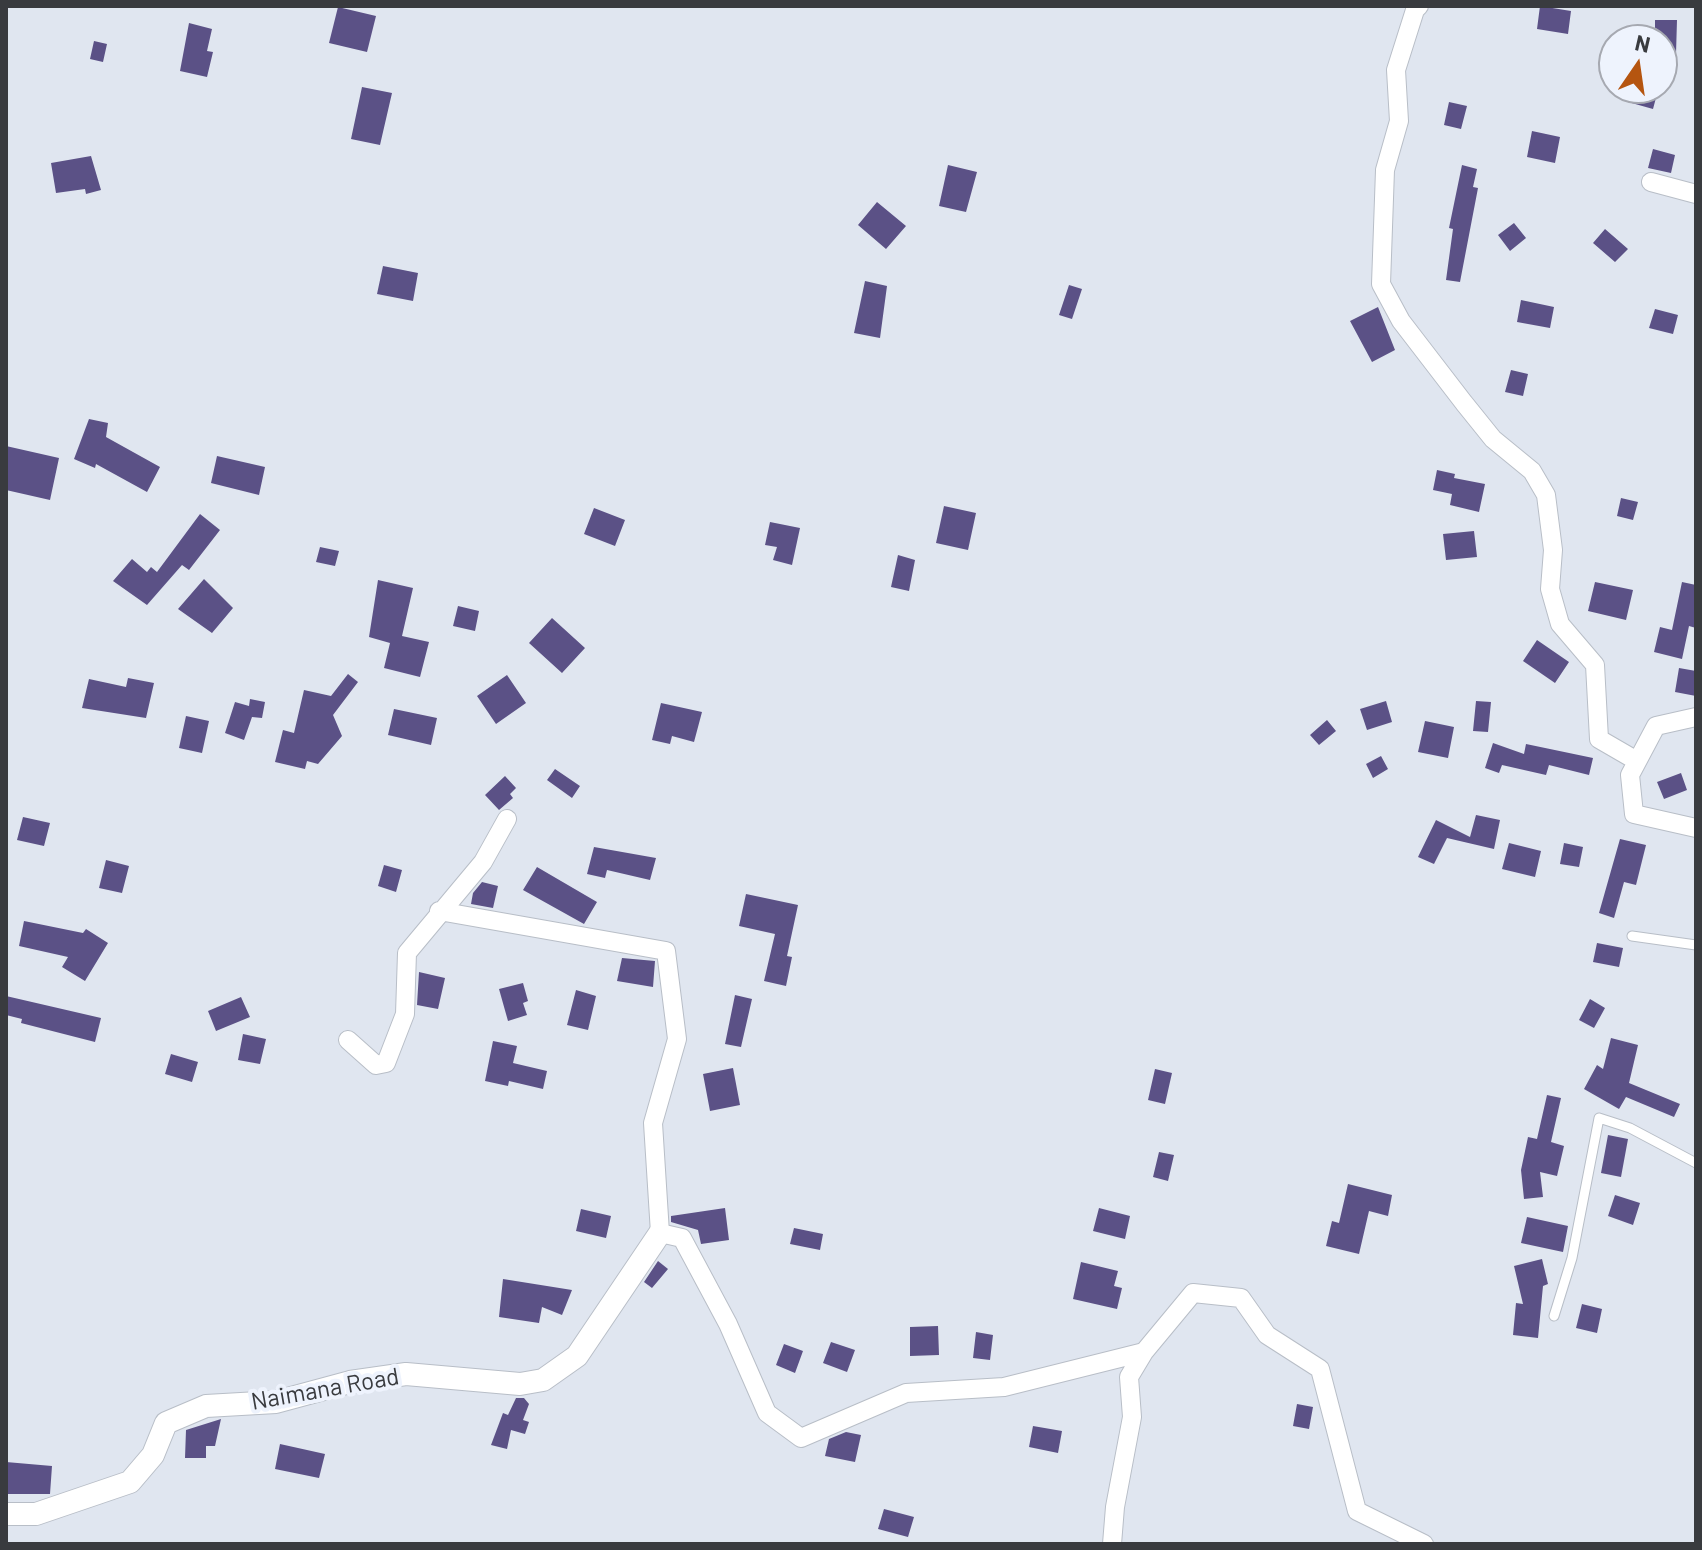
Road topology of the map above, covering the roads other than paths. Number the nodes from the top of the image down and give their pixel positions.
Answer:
1 (1419, 6) edge
2 (1651, 182) dead end
3 (1696, 194) edge
4 (1696, 717) edge
5 (1637, 761) junction
6 (507, 819) dead end
7 (1696, 828) edge
8 (439, 911) junction
9 (1632, 936) dead end
10 (1696, 945) edge
11 (348, 1040) dead end
12 (1696, 1163) edge
13 (660, 1233) junction
14 (1554, 1316) dead end
15 (1144, 1352) junction
16 (6, 1514) edge
17 (1112, 1544) edge
18 (1424, 1544) edge

1 - 5 street
2 - 3 street
4 - 5 street
5 - 7 street
6 - 8 street
8 - 11 street
8 - 13 street
9 - 10 lane
12 - 14 lane
13 - 15 street
13 - 16 street, Naimana Road
15 - 17 street
15 - 18 street

